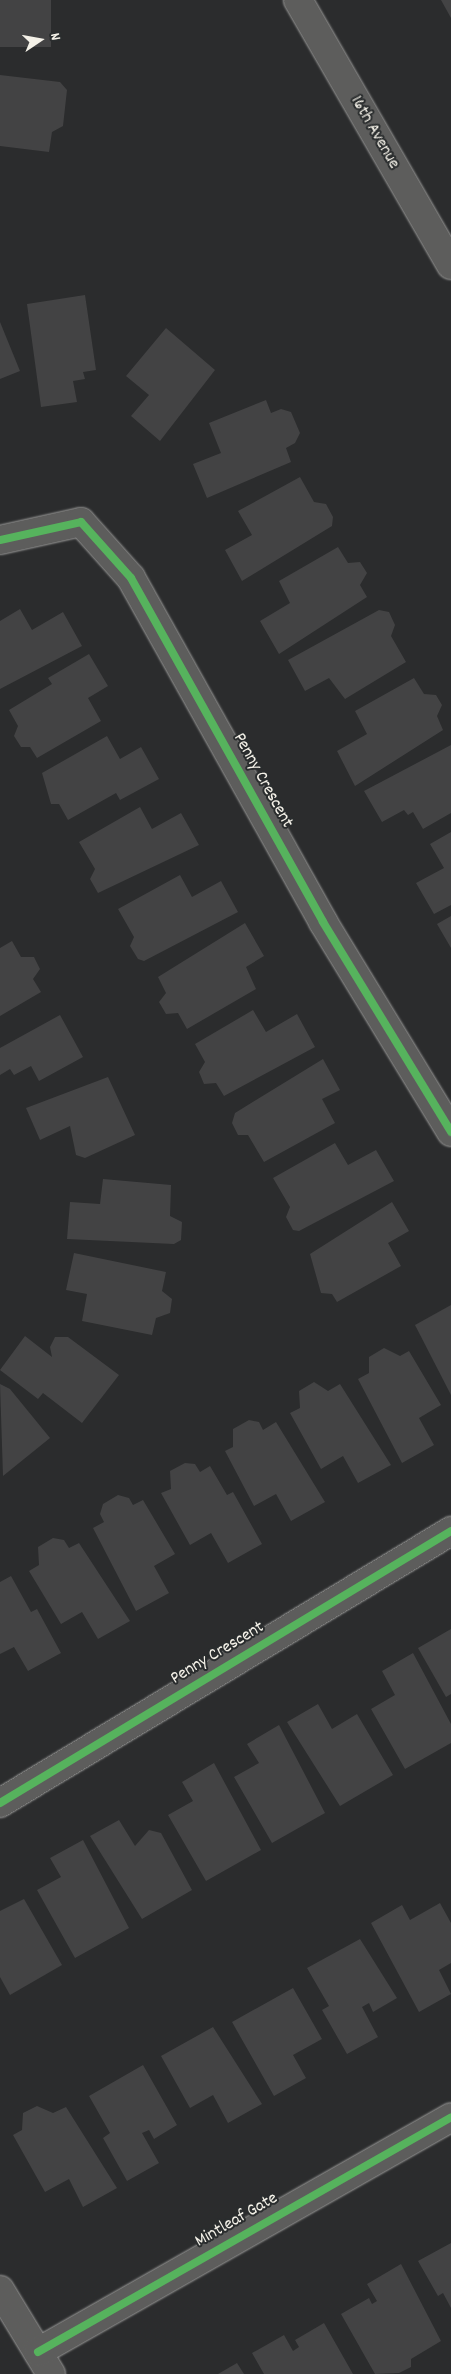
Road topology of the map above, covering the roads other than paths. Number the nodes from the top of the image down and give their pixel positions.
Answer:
1 (298, 0) edge
2 (451, 265) edge
3 (0, 540) edge
4 (451, 1132) edge
5 (451, 1531) edge
6 (0, 1803) edge
7 (451, 2117) edge
8 (0, 2290) edge
9 (44, 2363) edge

1 - 2 street, 16th Avenue
3 - 4 street, Penny Crescent
5 - 6 street, Penny Crescent
7 - 9 street, Mintleaf Gate
8 - 9 street

